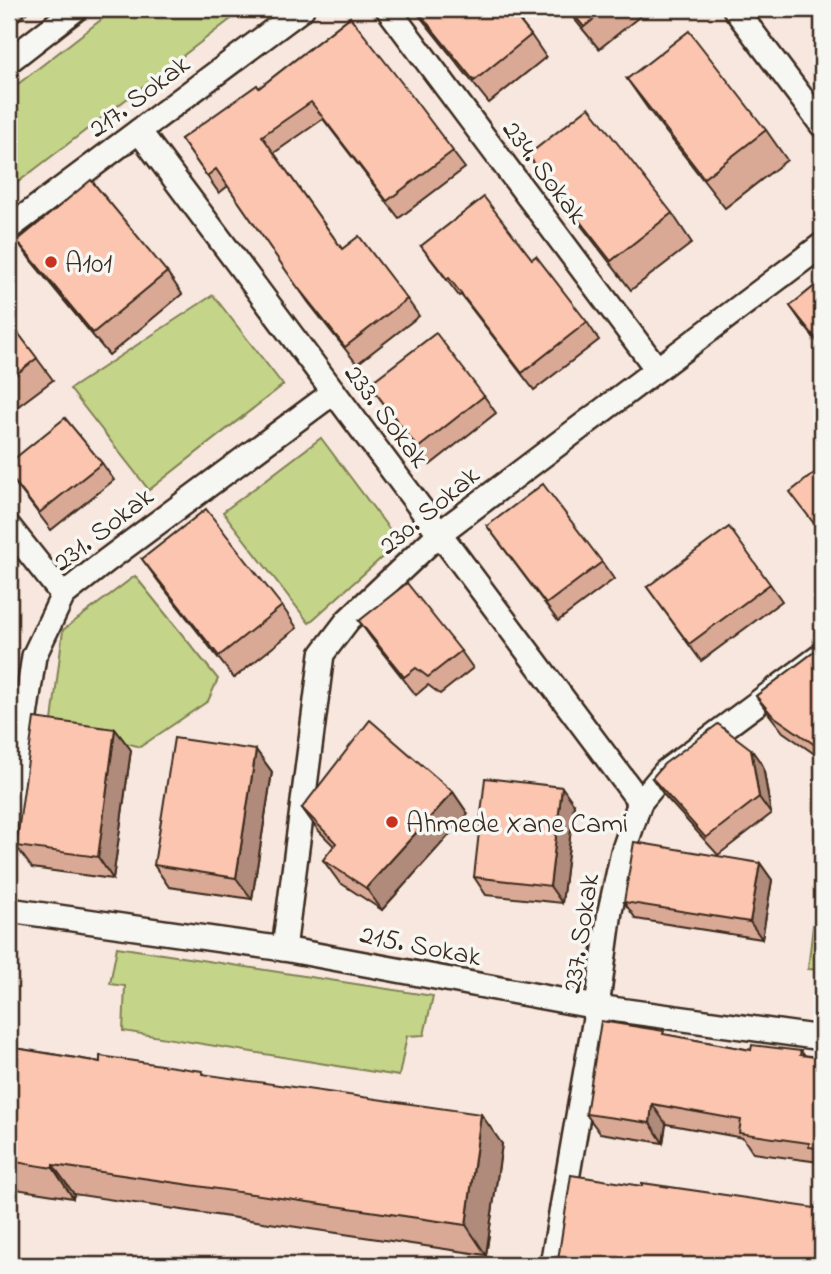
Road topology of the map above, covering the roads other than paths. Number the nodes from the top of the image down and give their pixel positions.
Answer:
1 (76, 9) edge
2 (302, 9) edge
3 (388, 9) edge
4 (734, 9) edge
5 (9, 61) edge
6 (822, 125) edge
7 (139, 131) junction
8 (9, 228) edge
9 (822, 245) edge
10 (657, 369) junction
11 (334, 392) junction
12 (9, 527) edge
13 (440, 533) junction
14 (63, 595) junction
15 (822, 655) edge
16 (640, 802) junction
17 (9, 824) edge
18 (9, 910) edge
19 (284, 949) junction
20 (597, 1007) junction
21 (822, 1038) edge
22 (552, 1265) edge

1 - 5 street
2 - 7 street, 217. Sokak
3 - 10 street, 234. Sokak
4 - 6 street
7 - 8 street, 217. Sokak
7 - 11 street, 233. Sokak
9 - 10 street, 230. Sokak
10 - 13 street, 230. Sokak
11 - 13 street, 233. Sokak
11 - 14 street, 231. Sokak
12 - 14 street
13 - 16 street, 233. Sokak
13 - 19 street, 230. Sokak
14 - 17 street, 231. Sokak
15 - 16 street, 237. Sokak
16 - 20 street, 237. Sokak
18 - 19 street, 215. Sokak
19 - 20 street, 215. Sokak
20 - 21 street, 215. Sokak
20 - 22 street, 237. Sokak

